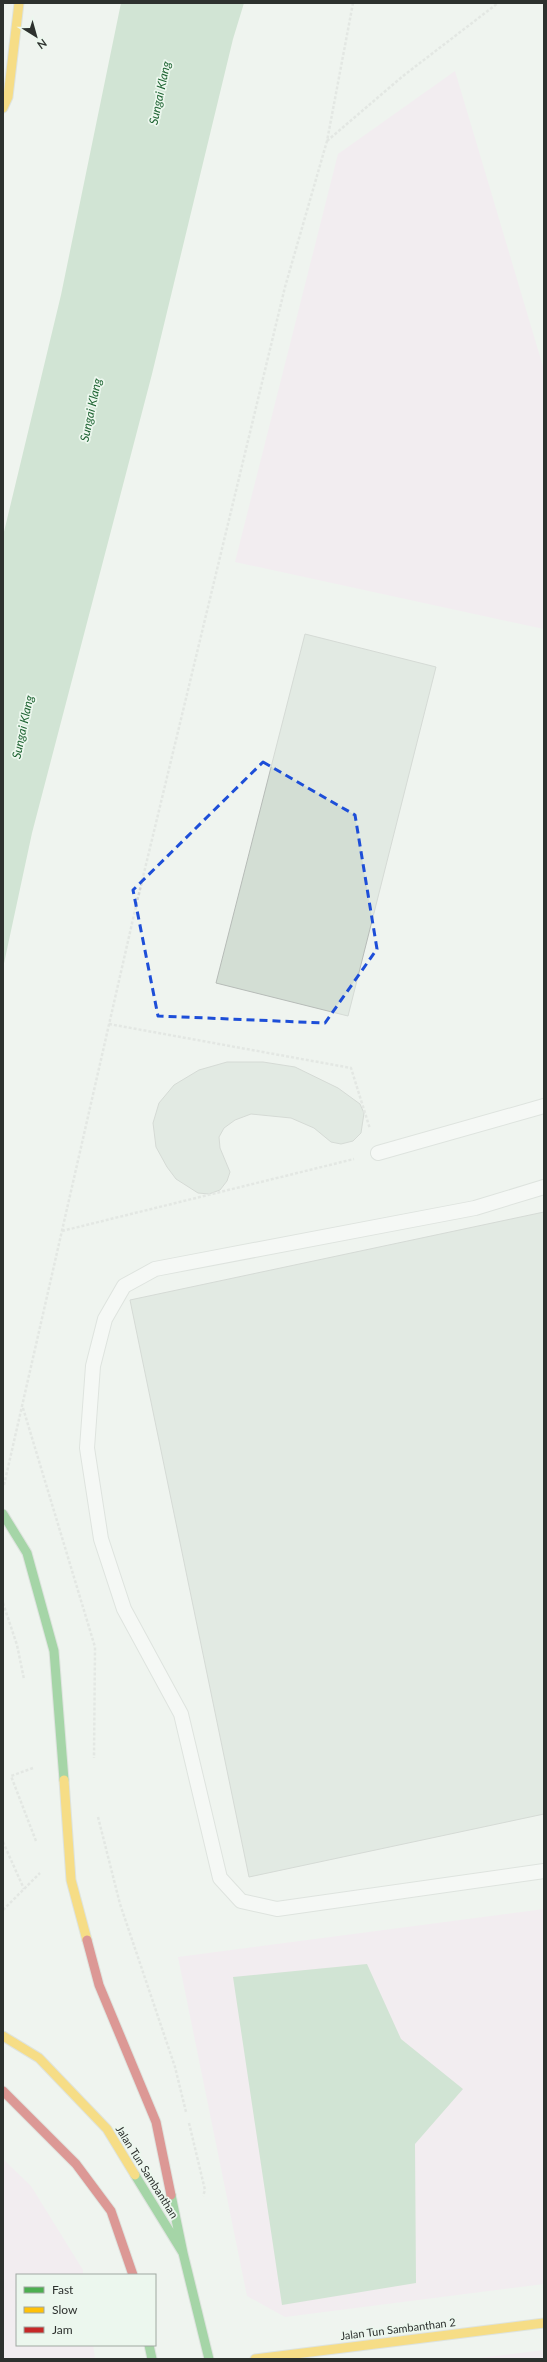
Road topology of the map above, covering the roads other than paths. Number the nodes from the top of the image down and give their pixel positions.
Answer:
1 (19, 3) edge
2 (3, 108) edge
3 (544, 1106) edge
4 (378, 1153) road end
5 (544, 1187) edge
6 (3, 1514) edge
7 (544, 1871) edge
8 (3, 2036) edge
9 (3, 2090) edge
10 (183, 2253) junction
11 (133, 2274) edge
12 (544, 2323) edge
13 (149, 2346) edge
14 (152, 2359) edge
15 (209, 2359) edge
16 (255, 2359) edge

1 - 2 main road
3 - 4 lane
5 - 7 lane
6 - 10 main road
8 - 10 main road, Jalan Tun Sambanthan
9 - 11 main road
10 - 15 main road, Jalan Tun Sambanthan
12 - 16 main road, Jalan Tun Sambanthan 2
13 - 14 main road

